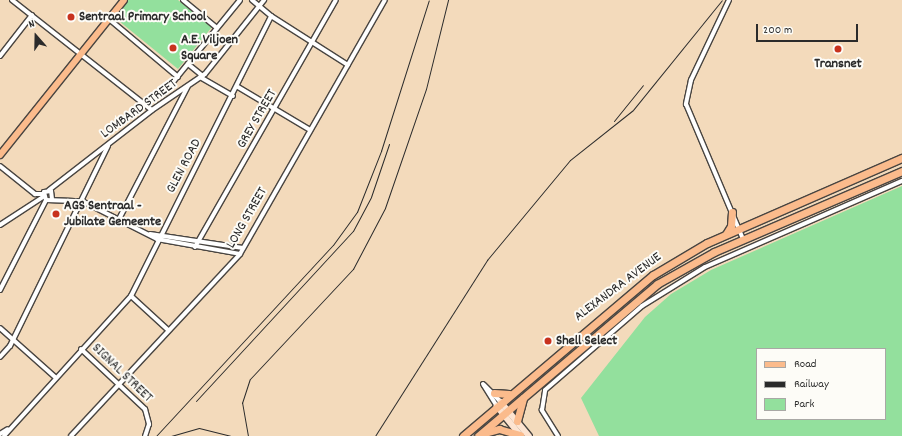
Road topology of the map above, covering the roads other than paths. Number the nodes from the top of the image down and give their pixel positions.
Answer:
1 (12, 0) edge
2 (124, 0) edge
3 (183, 0) edge
4 (240, 0) edge
5 (252, 0) edge
6 (264, 0) edge
7 (336, 0) edge
8 (386, 0) edge
9 (729, 0) edge
10 (260, 6) junction
11 (32, 15) junction
12 (271, 16) junction
13 (109, 19) junction
14 (217, 28) junction
15 (313, 43) junction
16 (81, 53) junction
17 (0, 56) edge
18 (188, 64) junction
19 (348, 65) junction
20 (178, 77) junction
21 (201, 77) junction
22 (188, 86) junction
23 (238, 87) junction
24 (164, 93) dead end
25 (233, 96) junction
26 (152, 110) junction
27 (276, 110) junction
28 (310, 130) junction
29 (109, 144) junction
30 (0, 155) edge
31 (902, 158) edge
32 (0, 166) edge
33 (902, 171) edge
34 (902, 181) edge
35 (49, 190) junction
36 (44, 197) junction
37 (52, 199) junction
38 (82, 201) junction
39 (732, 212) junction
40 (118, 220) junction
41 (0, 226) edge
42 (739, 229) junction
43 (150, 234) junction
44 (160, 235) junction
45 (722, 236) junction
46 (157, 240) junction
47 (743, 240) junction
48 (198, 242) junction
49 (195, 247) junction
50 (243, 248) junction
51 (240, 254) junction
52 (676, 260) junction
53 (682, 269) junction
54 (0, 290) edge
55 (132, 296) junction
56 (0, 328) edge
57 (168, 330) junction
58 (12, 339) junction
59 (81, 349) junction
60 (0, 357) edge
61 (55, 377) junction
62 (119, 384) junction
63 (530, 389) junction
64 (494, 393) junction
65 (510, 394) junction
66 (499, 404) junction
67 (505, 412) junction
68 (517, 421) junction
69 (11, 426) junction
70 (0, 434) edge
71 (479, 435) edge
72 (521, 435) edge
73 (4, 436) edge
74 (71, 436) edge
75 (145, 436) edge
76 (463, 436) edge
77 (529, 436) edge
78 (558, 436) edge

1 - 11 street
2 - 13 main road
3 - 14 street
4 - 14 street
5 - 10 street
6 - 10 street, LOMBARD STREET
7 - 15 street, GREY STREET
8 - 19 street, LONG STREET
9 - 39 street
10 - 12 street
10 - 21 street, LOMBARD STREET
11 - 16 street
11 - 17 street
12 - 15 street
12 - 23 street, GLEN ROAD
13 - 16 main road
13 - 20 street
14 - 18 street
15 - 19 street
15 - 27 street, GREY STREET
16 - 26 street
16 - 30 main road
18 - 20 street
18 - 21 street
19 - 28 street, LONG STREET
20 - 24 street
21 - 22 street, LOMBARD STREET
21 - 25 street
22 - 26 street, LOMBARD STREET
22 - 40 street
23 - 25 street, GLEN ROAD
23 - 27 street
25 - 44 street, GLEN ROAD
26 - 29 street, LOMBARD STREET
27 - 28 street
27 - 48 street, GREY STREET
28 - 50 street, LONG STREET
29 - 35 street, LOMBARD STREET
29 - 38 street
31 - 42 highway, ALEXANDRA AVENUE
32 - 36 street
33 - 47 highway, ALEXANDRA AVENUE
34 - 78 street
35 - 36 street, LOMBARD STREET
35 - 37 street
36 - 37 street
36 - 41 street
36 - 54 street
37 - 38 street
38 - 40 street
38 - 58 street
39 - 42 street
39 - 45 highway
40 - 43 street
42 - 45 highway, ALEXANDRA AVENUE
42 - 47 street
43 - 44 street
43 - 46 street
44 - 46 street, GLEN ROAD
44 - 48 street
45 - 52 highway, ALEXANDRA AVENUE
46 - 49 street
46 - 55 street, GLEN ROAD
47 - 53 highway, ALEXANDRA AVENUE
48 - 49 street, GREY STREET
48 - 50 street
49 - 51 street
50 - 51 street, LONG STREET
51 - 57 street, LONG STREET
52 - 53 highway
52 - 65 highway, ALEXANDRA AVENUE
53 - 63 highway, ALEXANDRA AVENUE
55 - 57 street
55 - 59 street, GLEN ROAD
56 - 58 street
57 - 62 street, LONG STREET
58 - 60 street
58 - 61 street
59 - 61 street, GLEN ROAD
59 - 62 street, SIGNAL STREET
61 - 69 street, GLEN ROAD
62 - 74 street, LONG STREET
62 - 75 street, SIGNAL STREET
63 - 67 highway, ALEXANDRA AVENUE
63 - 68 highway
64 - 65 highway
64 - 66 street
64 - 66 street
65 - 66 highway, ALEXANDRA AVENUE
66 - 67 main road
66 - 76 highway, ALEXANDRA AVENUE
67 - 68 main road
67 - 71 highway, ALEXANDRA AVENUE
67 - 72 main road
68 - 77 main road
69 - 70 street, GLEN ROAD
69 - 73 street, GLEN ROAD
71 - 72 highway

